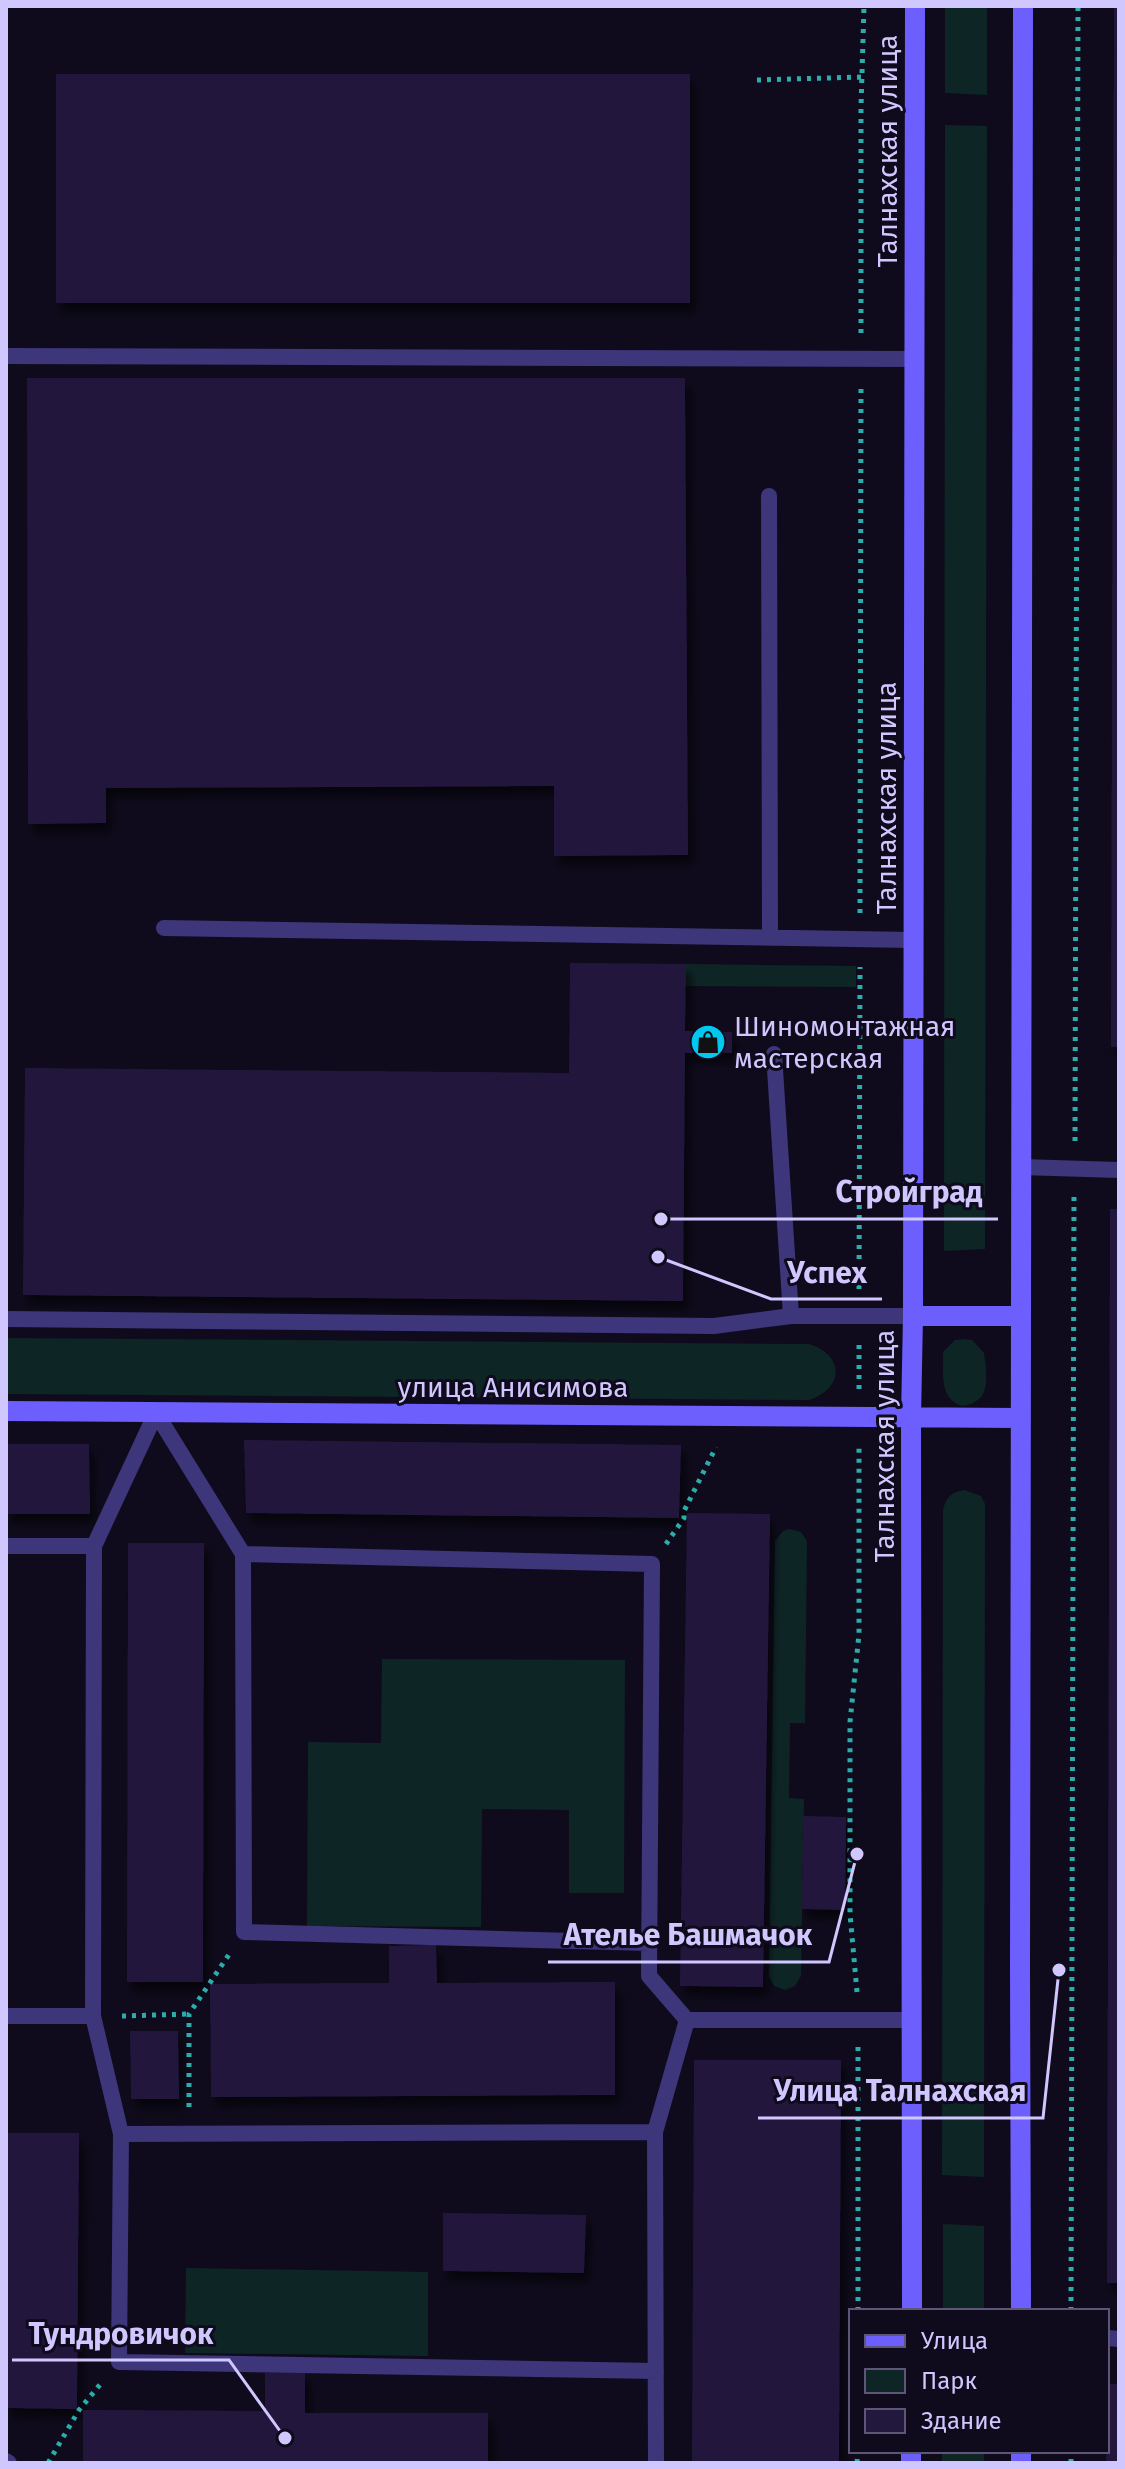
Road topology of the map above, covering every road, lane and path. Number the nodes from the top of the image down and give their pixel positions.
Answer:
1 (864, 6) edge
2 (915, 6) edge
3 (1023, 6) edge
4 (862, 77) junction
5 (757, 80) dead end
6 (6, 356) edge
7 (861, 359) junction
8 (914, 359) junction
9 (769, 496) dead end
10 (164, 928) dead end
11 (770, 937) junction
12 (860, 939) junction
13 (913, 940) junction
14 (774, 1054) dead end
15 (1021, 1167) junction
16 (1119, 1170) edge
17 (791, 1316) junction
18 (859, 1316) junction
19 (913, 1316) junction
20 (1021, 1316) junction
21 (6, 1319) edge
22 (6, 1411) edge
23 (156, 1413) junction
24 (732, 1416) junction
25 (859, 1417) junction
26 (911, 1417) junction
27 (1021, 1418) junction
28 (684, 1518) dead end
29 (6, 1546) edge
30 (94, 1546) junction
31 (243, 1554) junction
32 (244, 1932) junction
33 (650, 1943) junction
34 (189, 2014) junction
35 (6, 2016) edge
36 (93, 2016) junction
37 (687, 2020) junction
38 (858, 2020) junction
39 (913, 2020) junction
40 (655, 2132) junction
41 (121, 2134) junction
42 (189, 2134) junction
43 (858, 2309) edge
44 (912, 2309) edge
45 (1021, 2309) edge
46 (119, 2362) junction
47 (656, 2371) junction
48 (48, 2463) edge
49 (656, 2463) edge

1 - 4 path
2 - 8 street, Талнахская улица
3 - 15 street
4 - 5 path
4 - 7 path
6 - 7 lane
7 - 8 lane
7 - 12 path
8 - 13 street, Талнахская улица
9 - 11 lane
10 - 11 lane
11 - 12 lane
12 - 13 lane
12 - 18 path
13 - 19 street, Талнахская улица
14 - 17 lane
15 - 16 lane
15 - 20 street
17 - 18 lane
17 - 21 lane
18 - 19 lane
18 - 25 path
19 - 20 street
19 - 26 street, Талнахская улица
20 - 27 street
22 - 23 street, улица Анисимова
23 - 24 street, улица Анисимова
23 - 30 lane
23 - 31 lane
24 - 25 street, улица Анисимова
24 - 28 path
25 - 26 street, улица Анисимова
25 - 38 path
26 - 27 street, улица Анисимова
26 - 39 street, Талнахская улица
27 - 45 street
29 - 30 lane
30 - 36 lane
31 - 32 lane
31 - 33 lane
32 - 33 lane
32 - 34 path
33 - 37 lane
34 - 36 path
34 - 42 path
35 - 36 lane
36 - 41 lane
37 - 38 lane
37 - 40 lane
38 - 39 lane
38 - 43 path
39 - 44 street, Талнахская улица
40 - 42 lane
40 - 47 lane
41 - 42 lane
41 - 46 lane
46 - 47 lane
46 - 48 path
47 - 49 lane

